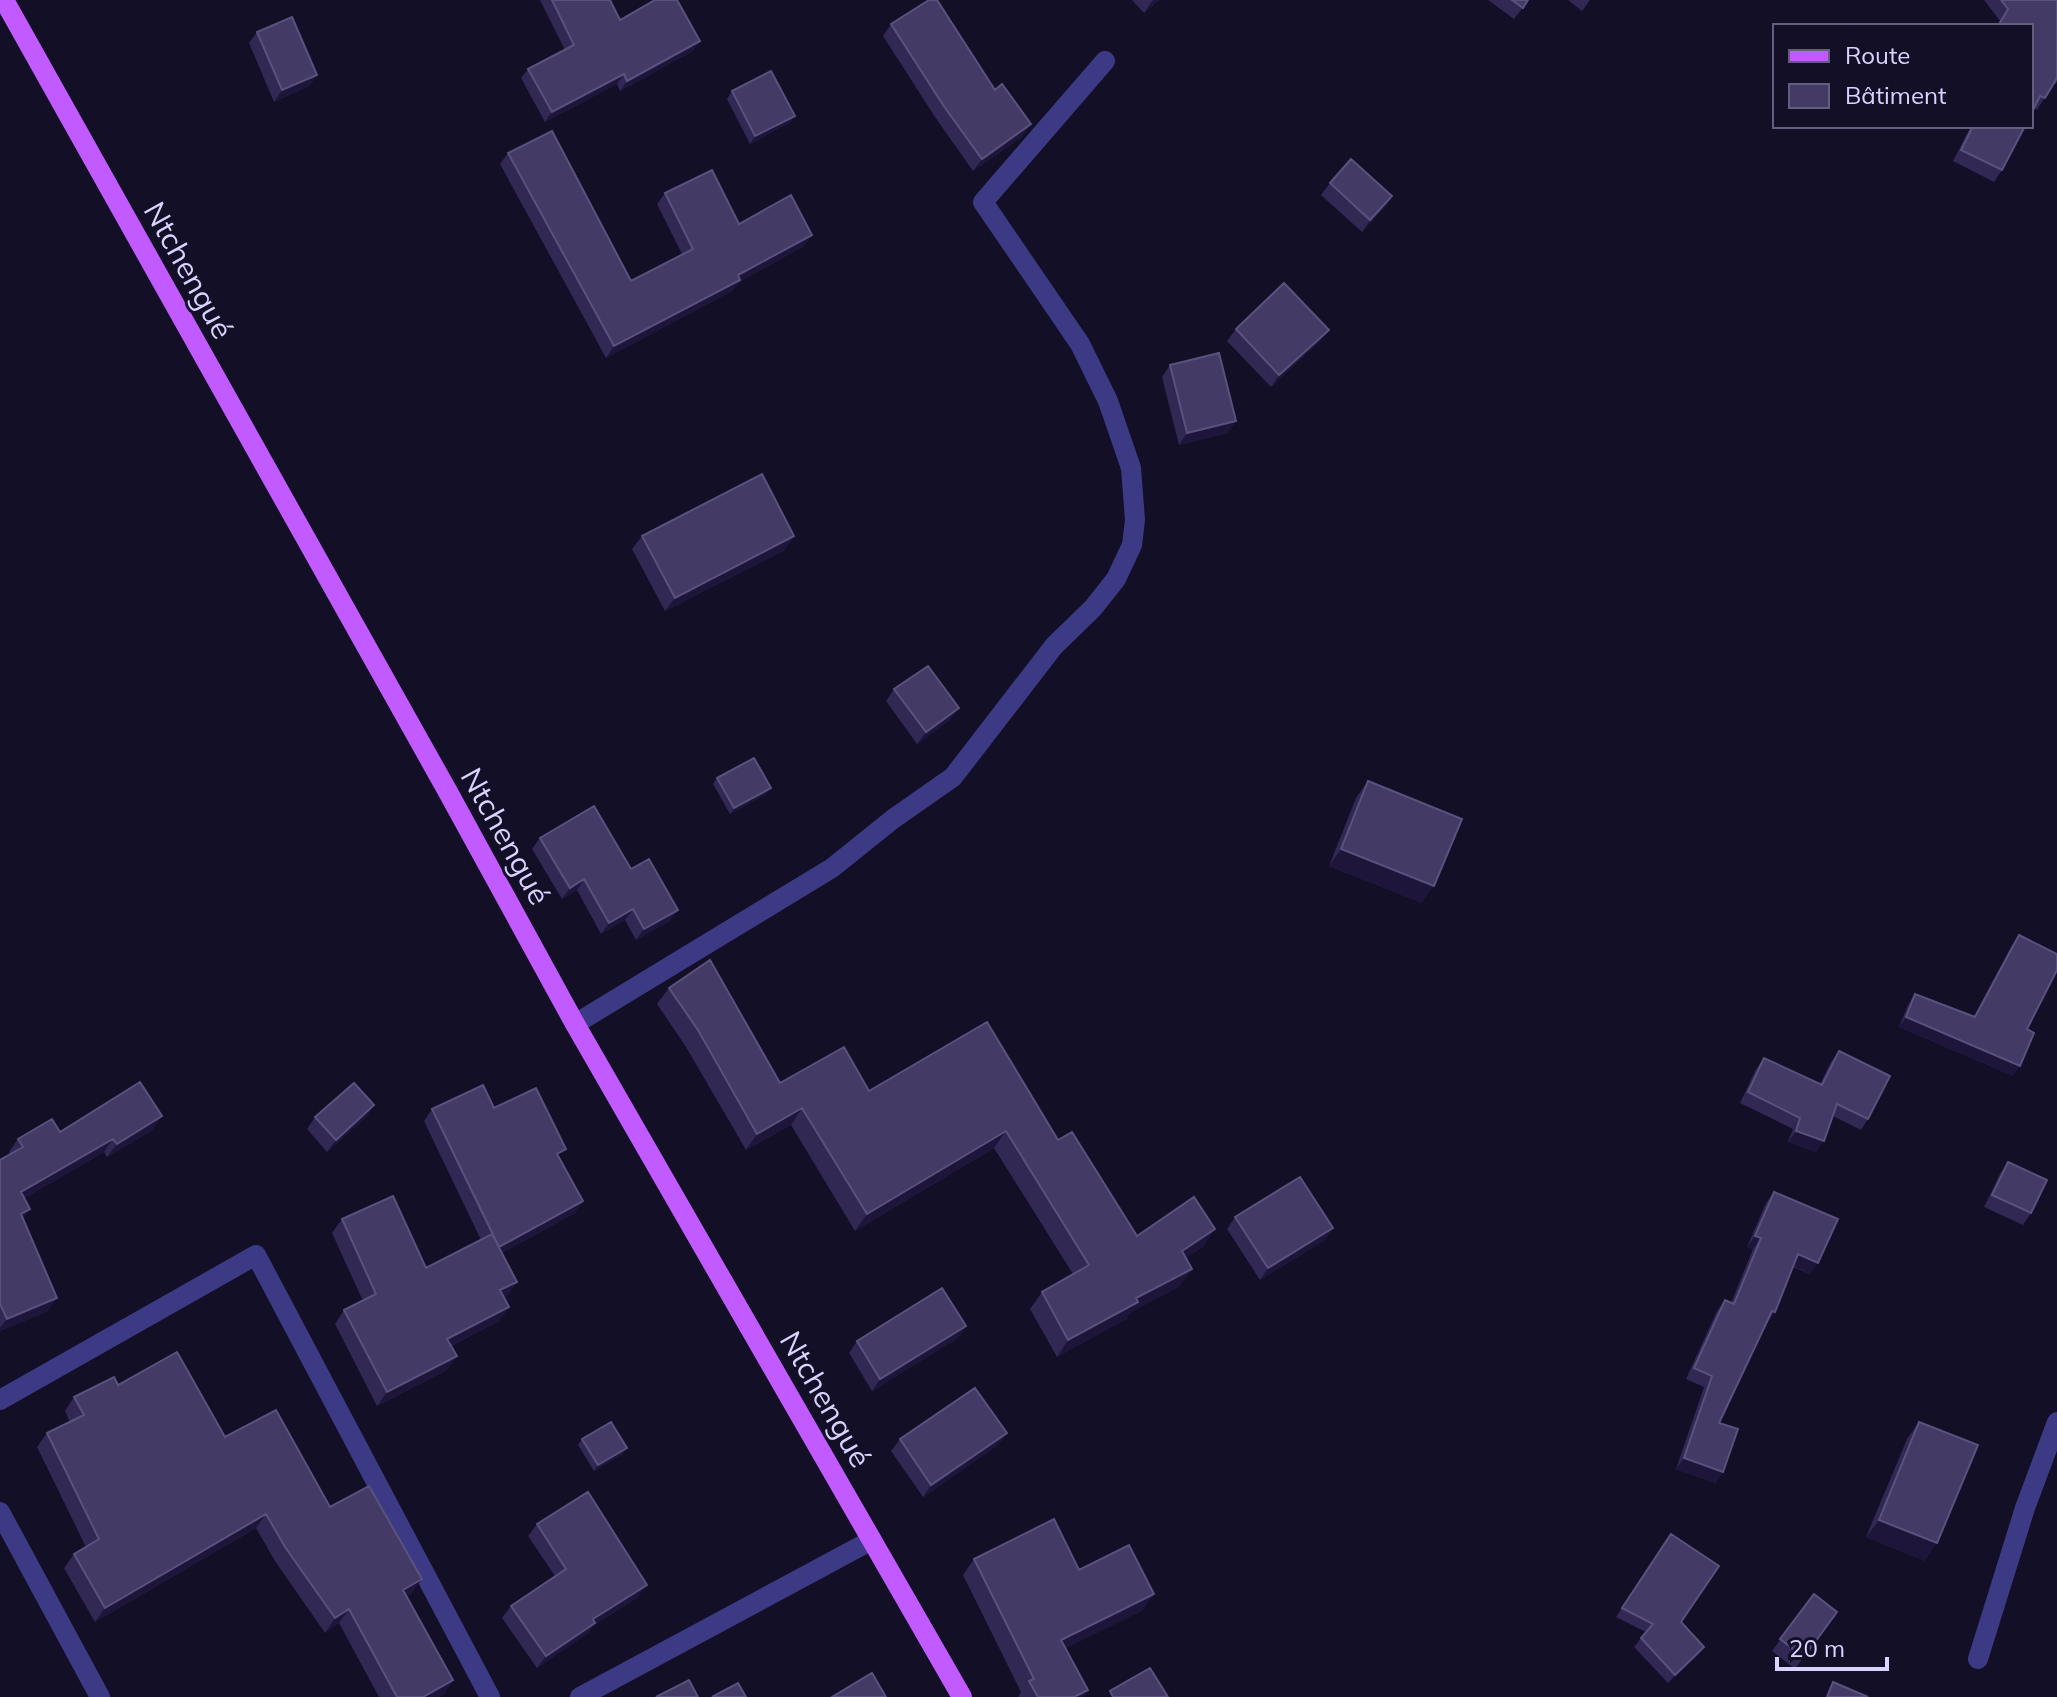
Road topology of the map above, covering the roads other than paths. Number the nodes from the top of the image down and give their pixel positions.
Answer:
1 (4, 0) edge
2 (1105, 61) dead end
3 (575, 1024) junction
4 (0, 1400) edge
5 (2057, 1422) edge
6 (0, 1512) edge
7 (872, 1540) junction
8 (1978, 1659) dead end
9 (100, 1697) edge
10 (490, 1697) edge
11 (580, 1697) edge
12 (962, 1697) edge

1 - 3 main road, Ntchengué
2 - 3 street
3 - 7 main road, Ntchengué
4 - 10 street
5 - 8 street
6 - 9 street
7 - 11 street
7 - 12 main road, Ntchengué

